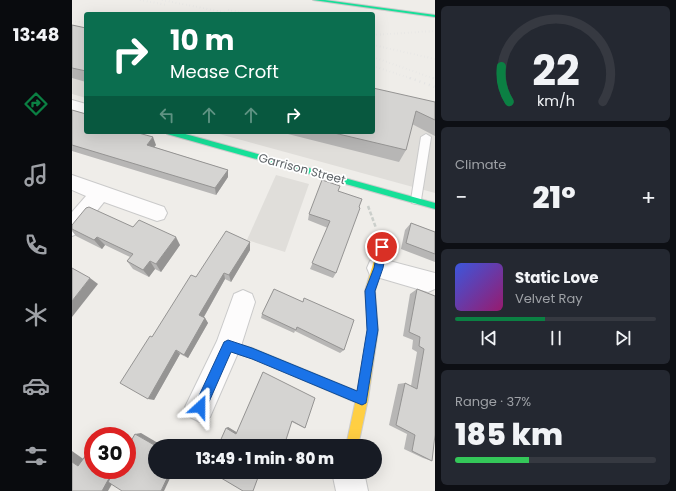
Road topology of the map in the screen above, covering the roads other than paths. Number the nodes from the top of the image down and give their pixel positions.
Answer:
1 (316, 0) edge
2 (435, 16) edge
3 (72, 105) edge
4 (84, 108) edge
5 (176, 134) edge
6 (426, 136) dead end
7 (424, 151) junction
8 (435, 154) edge
9 (72, 182) edge
10 (100, 193) junction
11 (416, 200) junction
12 (435, 206) edge
13 (157, 213) dead end
14 (72, 227) edge
15 (380, 257) joint
16 (428, 281) dead end
17 (244, 302) dead end
18 (228, 346) junction
19 (362, 399) junction
20 (200, 407) dead end
21 (353, 439) edge
22 (349, 479) edge
23 (352, 491) edge

1 - 2 street
3 - 4 street
5 - 11 street, Garrison Street
6 - 7 lane
7 - 8 lane
7 - 11 lane
9 - 10 street
10 - 13 street
10 - 14 street
11 - 12 street, Garrison Street
15 - 16 street
15 - 19 street
17 - 18 street
18 - 19 street
18 - 20 street
19 - 21 street
22 - 23 street

